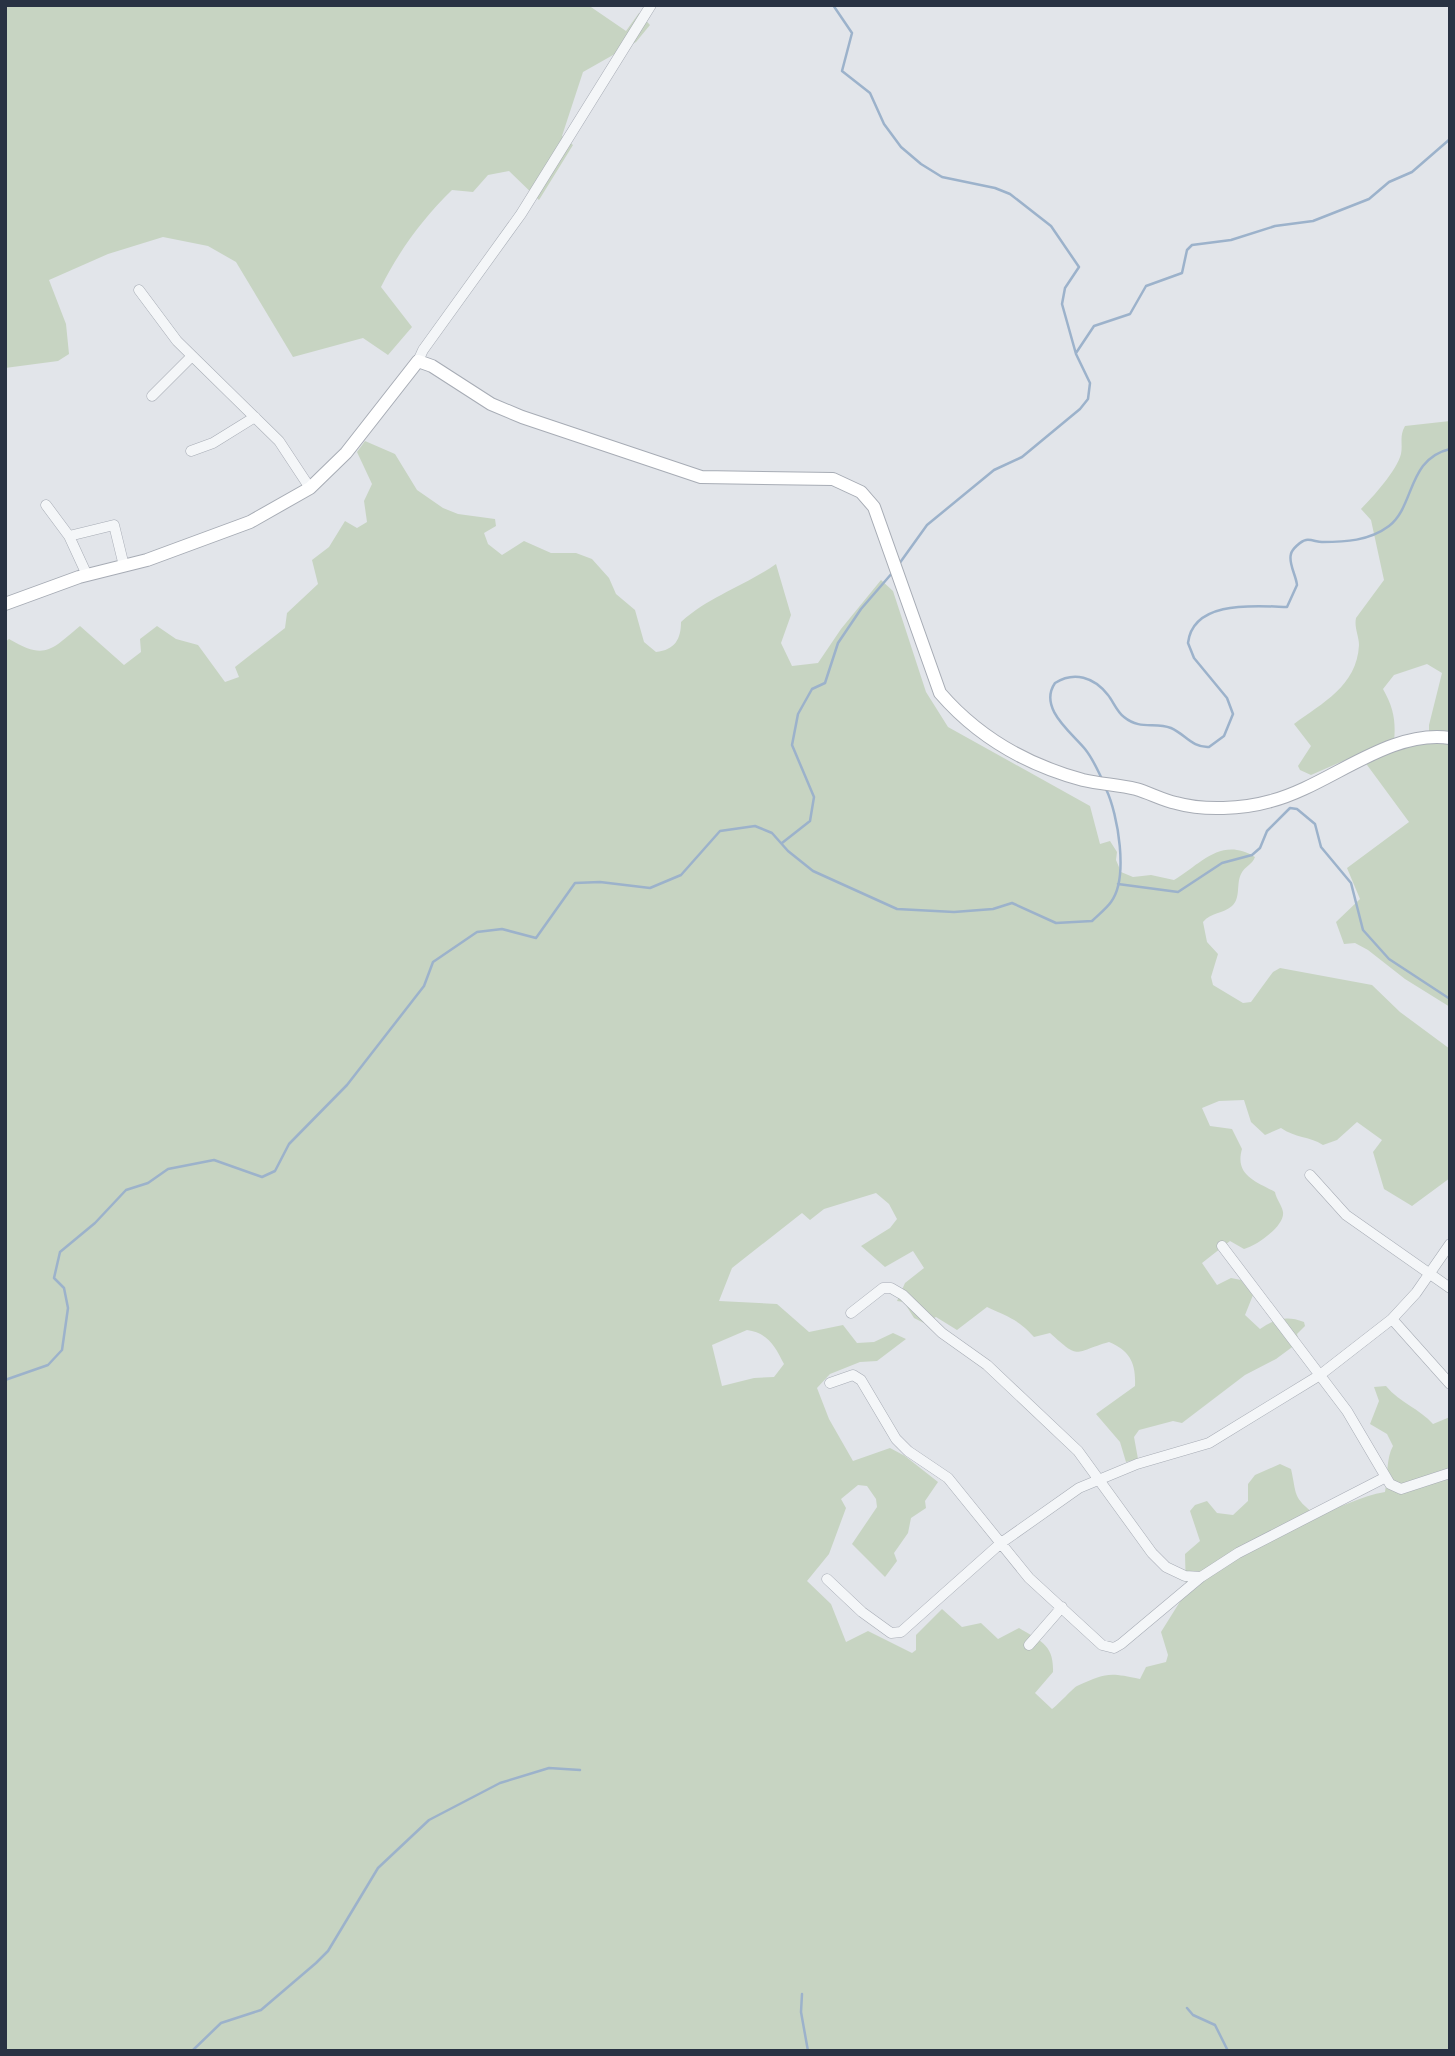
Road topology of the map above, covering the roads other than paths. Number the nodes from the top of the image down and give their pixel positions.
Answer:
1 (650, 5) edge
2 (139, 290) dead end
3 (192, 356) junction
4 (418, 361) junction
5 (152, 396) dead end
6 (255, 417) junction
7 (191, 451) dead end
8 (310, 488) junction
9 (46, 505) dead end
10 (69, 536) junction
11 (124, 566) junction
12 (87, 575) junction
13 (5, 604) edge
14 (1450, 738) edge
15 (1310, 1175) dead end
16 (1450, 1244) edge
17 (1222, 1246) dead end
18 (1427, 1275) junction
19 (1450, 1288) edge
20 (851, 1313) dead end
21 (1392, 1319) junction
22 (1320, 1375) junction
23 (830, 1383) dead end
24 (1450, 1384) edge
25 (1450, 1473) edge
26 (1386, 1477) junction
27 (1100, 1478) junction
28 (1002, 1543) junction
29 (1201, 1577) junction
30 (827, 1579) dead end
31 (1062, 1606) junction
32 (1029, 1645) dead end

1 - 4 street
2 - 3 street
3 - 5 street
3 - 6 street
4 - 8 main road
4 - 14 main road
6 - 7 street
6 - 8 street
8 - 11 main road
9 - 10 street
10 - 11 street
10 - 12 street
11 - 12 main road
12 - 13 main road
15 - 18 street
16 - 18 street
17 - 22 street
18 - 19 street
18 - 21 street
20 - 27 street
21 - 22 street
21 - 24 street
22 - 26 street
22 - 27 street
23 - 28 street
25 - 26 street
26 - 29 street
27 - 28 street
27 - 29 street
28 - 30 street
28 - 31 street
29 - 31 street
31 - 32 street

